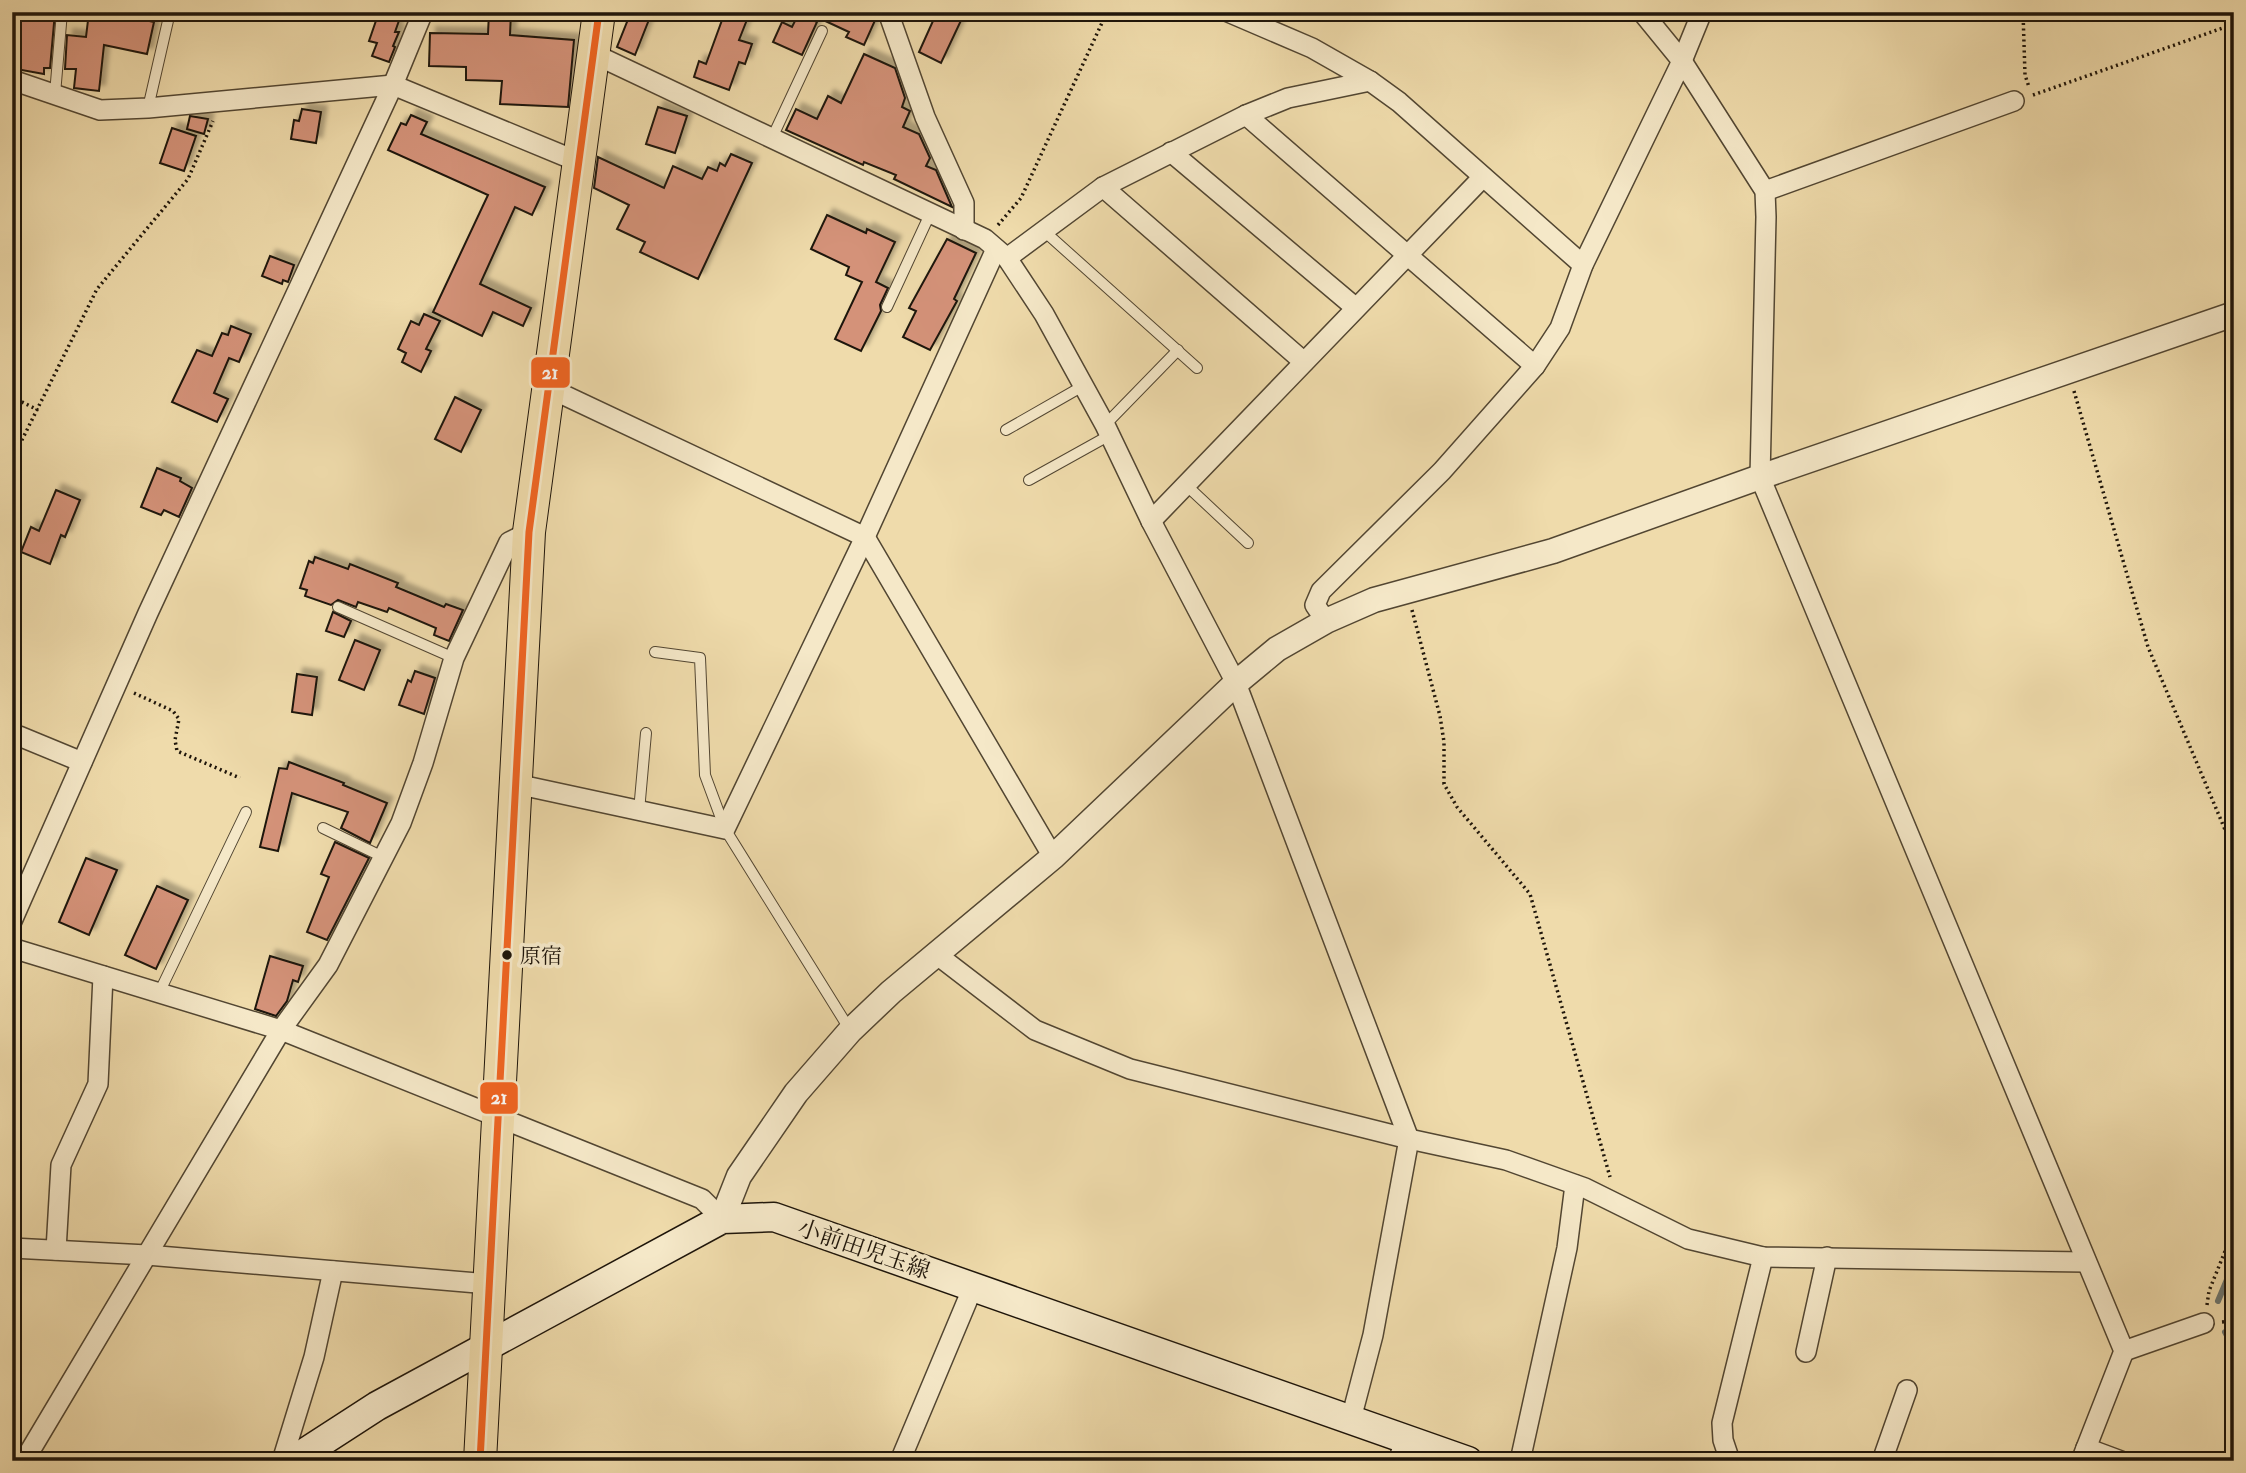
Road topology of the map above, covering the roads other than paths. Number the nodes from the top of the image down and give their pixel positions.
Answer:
1 (62, 12) edge
2 (170, 12) edge
3 (423, 12) edge
4 (600, 12) edge
5 (888, 12) edge
6 (1228, 12) edge
7 (1642, 12) edge
8 (1702, 12) edge
9 (822, 31) dead end
10 (594, 54) junction
11 (1682, 61) junction
12 (12, 80) edge
13 (1370, 81) junction
14 (393, 85) junction
15 (55, 94) junction
16 (2023, 98) road end
17 (148, 108) junction
18 (1246, 115) junction
19 (772, 138) junction
20 (1171, 152) junction
21 (579, 162) junction
22 (1483, 177) junction
23 (1103, 187) junction
24 (1765, 191) junction
25 (930, 214) junction
26 (964, 230) junction
27 (1044, 231) junction
28 (996, 249) junction
29 (1407, 255) junction
30 (1583, 265) junction
31 (887, 307) dead end
32 (1356, 308) junction
33 (2234, 314) edge
34 (1178, 350) junction
35 (1304, 362) junction
36 (1535, 366) junction
37 (1198, 368) dead end
38 (1083, 386) junction
39 (549, 388) junction
40 (1006, 430) dead end
41 (1107, 430) junction
42 (1760, 477) junction
43 (1029, 480) dead end
44 (1186, 485) junction
45 (1151, 521) junction
46 (528, 532) junction
47 (865, 537) junction
48 (1248, 543) dead end
49 (338, 607) dead end
50 (1326, 621) junction
51 (655, 652) dead end
52 (454, 659) junction
53 (1236, 683) junction
54 (646, 733) dead end
55 (19, 736) dead end
56 (82, 762) junction
57 (516, 784) junction
58 (639, 810) junction
59 (246, 812) dead end
60 (323, 828) dead end
61 (725, 829) junction
62 (383, 857) junction
63 (1053, 857) junction
64 (12, 921) edge
65 (12, 948) edge
66 (936, 954) junction
67 (103, 976) junction
68 (159, 993) junction
69 (281, 1030) junction
70 (850, 1031) junction
71 (498, 1118) junction
72 (1409, 1139) junction
73 (1575, 1185) junction
74 (722, 1219) junction
75 (12, 1248) edge
76 (56, 1251) junction
77 (147, 1255) junction
78 (1763, 1257) junction
79 (1828, 1257) junction
80 (2086, 1262) junction
81 (333, 1271) junction
82 (489, 1284) junction
83 (973, 1287) junction
84 (2204, 1323) road end
85 (484, 1347) junction
86 (2123, 1351) junction
87 (1806, 1352) dead end
88 (1907, 1391) dead end
89 (1351, 1419) junction
90 (1402, 1449) edge
91 (2084, 1454) edge
92 (24, 1461) edge
93 (282, 1461) edge
94 (292, 1461) edge
95 (480, 1461) edge
96 (900, 1461) edge
97 (1468, 1461) edge
98 (1520, 1461) edge
99 (1730, 1461) edge
100 (1882, 1461) edge
101 (2121, 1461) edge

1 - 15 lane
2 - 17 lane
3 - 14 street
4 - 10 main road
5 - 26 street
6 - 13 street
7 - 11 street
8 - 11 street
9 - 19 lane
10 - 19 street
10 - 21 main road
11 - 24 street
11 - 30 street
12 - 15 street
13 - 18 street
13 - 22 street
14 - 17 street
14 - 21 street
14 - 56 street
15 - 17 street
16 - 24 street
18 - 20 street
18 - 29 street
19 - 25 street
20 - 23 street
20 - 32 street
21 - 39 main road
22 - 29 street
22 - 30 street
23 - 27 street
23 - 35 street
24 - 42 street
25 - 26 street
25 - 31 lane
26 - 28 street
27 - 28 street
27 - 34 lane
28 - 38 street
28 - 47 street
29 - 32 street
29 - 36 street
30 - 36 street
32 - 35 street
33 - 42 street
34 - 37 lane
34 - 41 lane
35 - 44 street
36 - 50 street
38 - 40 lane
38 - 41 street
39 - 46 main road
39 - 47 street
41 - 43 lane
41 - 45 street
42 - 50 street
42 - 80 street
44 - 45 street
44 - 48 lane
45 - 53 street
46 - 52 street
46 - 57 main road
47 - 61 street
47 - 63 street
49 - 52 lane
50 - 53 street
51 - 61 lane
52 - 62 street
53 - 63 street
53 - 72 street
54 - 58 lane
55 - 56 street
56 - 64 street
57 - 58 street
57 - 71 main road
58 - 61 street
59 - 68 lane
60 - 62 lane
61 - 70 lane
62 - 69 street
63 - 66 street
65 - 67 street
66 - 70 street
66 - 72 street
67 - 68 street
67 - 76 street
68 - 69 street
69 - 71 street
69 - 77 street
70 - 74 street
71 - 74 street
71 - 82 main road
72 - 73 street
72 - 89 street
73 - 78 street
73 - 98 street
74 - 83 main road, 小前田児玉線
74 - 85 main road, 小前田児玉線
75 - 76 street
76 - 77 street
77 - 81 street
77 - 92 street
78 - 79 street
78 - 99 street
79 - 80 street
79 - 87 street
80 - 86 street
81 - 82 street
81 - 93 street
82 - 85 main road
83 - 89 main road, 小前田児玉線
83 - 96 street
84 - 86 street
85 - 94 main road, 小前田児玉線
85 - 95 main road
86 - 91 street
88 - 100 street
89 - 90 main road, 小前田児玉線
90 - 97 main road, 小前田児玉線
91 - 101 street

